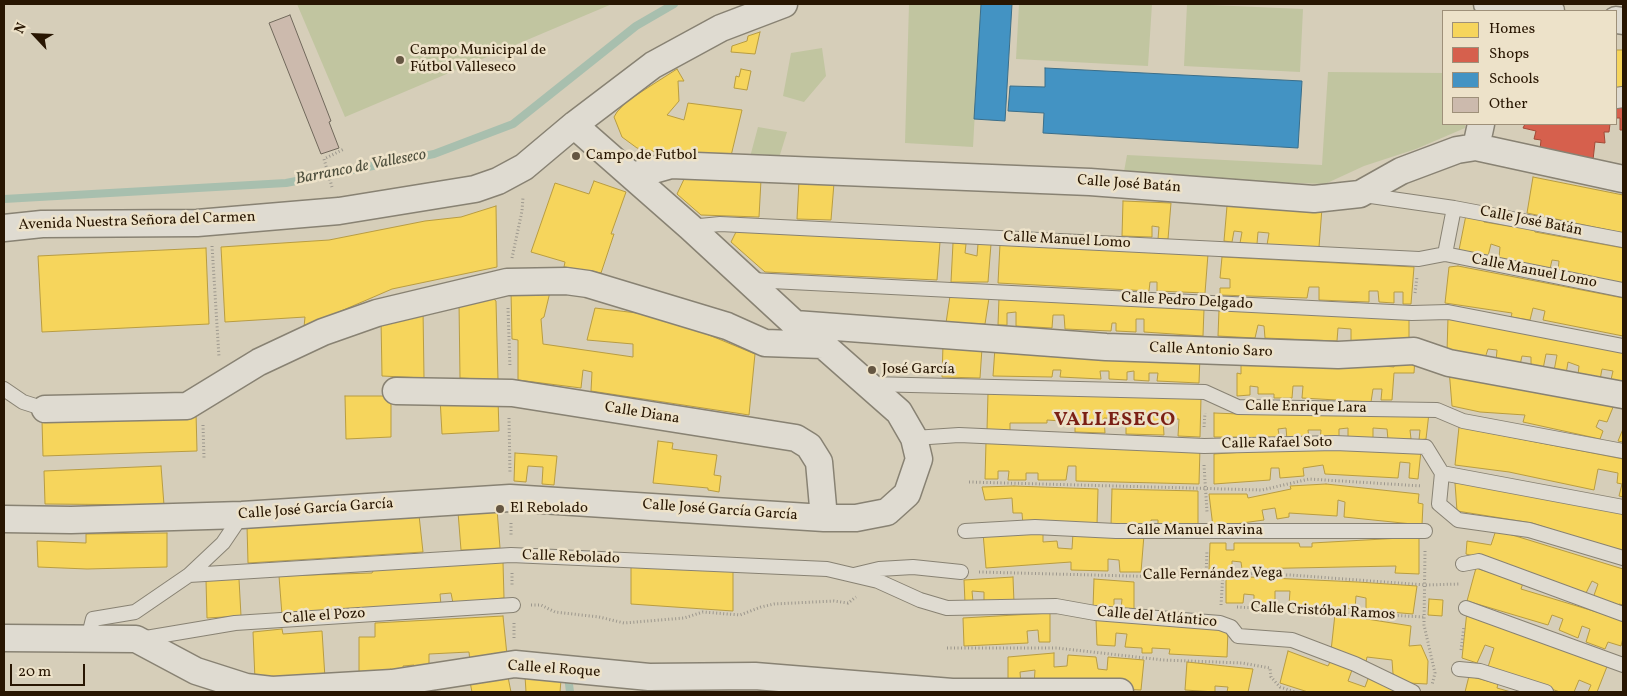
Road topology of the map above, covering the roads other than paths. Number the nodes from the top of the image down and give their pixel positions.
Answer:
1 (784, 4) edge
2 (1496, 7) edge
3 (1536, 10) edge
4 (574, 125) junction
5 (1478, 136) edge
6 (632, 176) junction
7 (1623, 179) edge
8 (1360, 194) junction
9 (1454, 208) junction
10 (690, 227) junction
11 (4, 228) edge
12 (1623, 240) edge
13 (1445, 254) junction
14 (747, 280) junction
15 (1623, 290) edge
16 (795, 324) junction
17 (823, 345) junction
18 (1623, 346) edge
19 (868, 384) junction
20 (4, 389) edge
21 (396, 391) dead end
22 (1623, 395) edge
23 (45, 409) joint
24 (914, 438) junction
25 (1623, 452) edge
26 (1442, 473) junction
27 (1623, 507) edge
28 (242, 515) junction
29 (824, 518) junction
30 (4, 519) edge
31 (965, 531) dead end
32 (1425, 531) dead end
33 (1623, 558) edge
34 (1463, 564) dead end
35 (961, 572) road end
36 (189, 575) junction
37 (851, 575) junction
38 (513, 605) road end
39 (947, 608) joint
40 (1466, 608) dead end
41 (1623, 614) edge
42 (4, 638) edge
43 (88, 639) junction
44 (136, 640) junction
45 (1623, 665) edge
46 (1459, 669) dead end
47 (273, 691) edge
48 (952, 692) edge
49 (1120, 692) edge
50 (1413, 692) edge
51 (1546, 692) edge

1 - 4 street, Avenida Nuestra Señora del Carmen
2 - 3 street
4 - 6 street, Calle José García García
4 - 11 street, Avenida Nuestra Señora del Carmen
5 - 7 street
5 - 8 street
6 - 8 street, Calle José Batán
6 - 10 street, Calle José García García
8 - 9 lane, Calle José Batán
9 - 12 lane, Calle José Batán
9 - 13 lane
10 - 13 lane, Calle Manuel Lomo
10 - 14 street, Calle José García García
13 - 15 lane, Calle Manuel Lomo
14 - 16 street, Calle José García García
14 - 18 lane, Calle Pedro Delgado
16 - 17 street, Calle José García García
16 - 22 street, Calle Antonio Saro
17 - 19 street, Calle José García García
17 - 23 street
19 - 24 street, Calle José García García
19 - 25 lane, Calle Enrique Lara
20 - 23 lane
21 - 29 street, Calle Diana
24 - 26 lane, Calle Rafael Soto
24 - 29 street, Calle José García García
26 - 27 lane
26 - 33 lane
28 - 29 street, Calle José García García
28 - 30 street, Calle José García García
28 - 36 lane
31 - 32 lane, Calle Manuel Ravina
34 - 41 lane
35 - 37 lane
36 - 37 lane, Calle Rebolado
36 - 43 lane
37 - 39 lane, Calle Rebolado
38 - 44 lane, Calle el Pozo
39 - 50 lane, Calle del Atlántico
40 - 45 lane
42 - 43 street
43 - 44 street
44 - 47 street, Calle el Roque
46 - 51 lane
47 - 48 street, Calle el Roque
48 - 49 street, Calle el Roque

